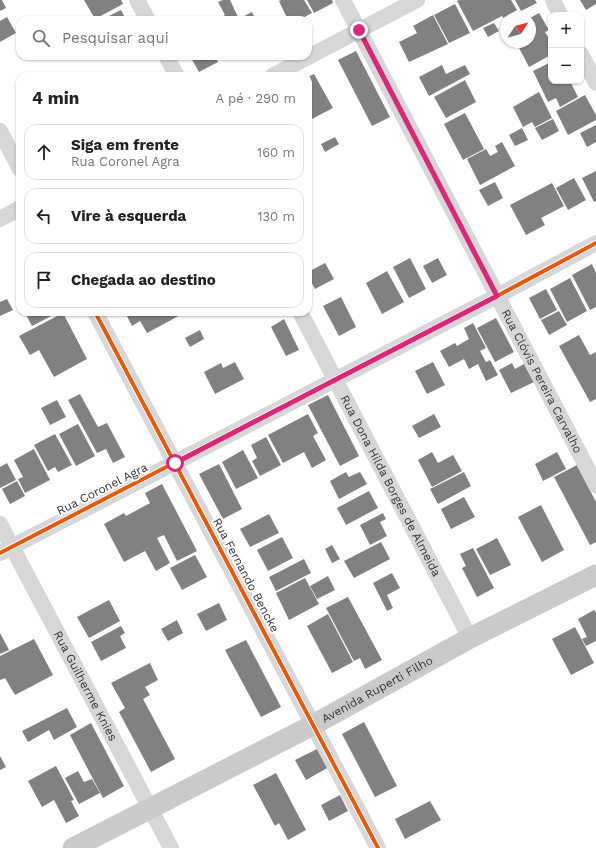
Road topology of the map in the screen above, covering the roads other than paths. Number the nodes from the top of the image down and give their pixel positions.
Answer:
1 (137, 0) edge
2 (343, 0) edge
3 (418, 0) edge
4 (553, 0) edge
5 (559, 12) edge
6 (146, 16) edge
7 (359, 30) junction
8 (312, 55) edge
9 (168, 60) edge
10 (302, 60) edge
11 (584, 60) edge
12 (175, 72) edge
13 (280, 72) edge
14 (596, 83) edge
15 (0, 131) edge
16 (16, 161) edge
17 (16, 210) edge
18 (0, 219) edge
19 (596, 243) edge
20 (497, 296) junction
21 (97, 316) edge
22 (302, 316) edge
23 (335, 380) junction
24 (175, 463) junction
25 (596, 485) edge
26 (0, 524) edge
27 (6, 550) edge
28 (596, 575) edge
29 (470, 638) junction
30 (313, 725) junction
31 (150, 808) junction
32 (73, 848) edge
33 (171, 848) edge
34 (378, 848) edge

1 - 6 street
2 - 7 street, Rua Clóvis Pereira Carvalho
3 - 7 street
4 - 5 street
7 - 8 street
7 - 20 street, Rua Clóvis Pereira Carvalho
9 - 12 street
10 - 13 street
11 - 14 street
15 - 16 street
17 - 18 street
19 - 20 street, Rua Coronel Agra
20 - 23 street, Rua Coronel Agra
20 - 25 street, Rua Clóvis Pereira Carvalho
21 - 24 street, Rua Fernando Bencke
22 - 23 street, Rua Dona Hilda Borges de Almeida
23 - 24 street, Rua Coronel Agra
23 - 29 street, Rua Dona Hilda Borges de Almeida
24 - 27 street, Rua Coronel Agra
24 - 30 street, Rua Fernando Bencke
26 - 27 street, Rua Guilherme Knies
27 - 31 street, Rua Guilherme Knies
28 - 29 main road, Avenida Ruperti Filho
29 - 30 main road, Avenida Ruperti Filho
30 - 31 main road, Avenida Ruperti Filho
30 - 34 street, Rua Fernando Bencke
31 - 32 main road, Avenida Ruperti Filho
31 - 33 street, Rua Guilherme Knies

